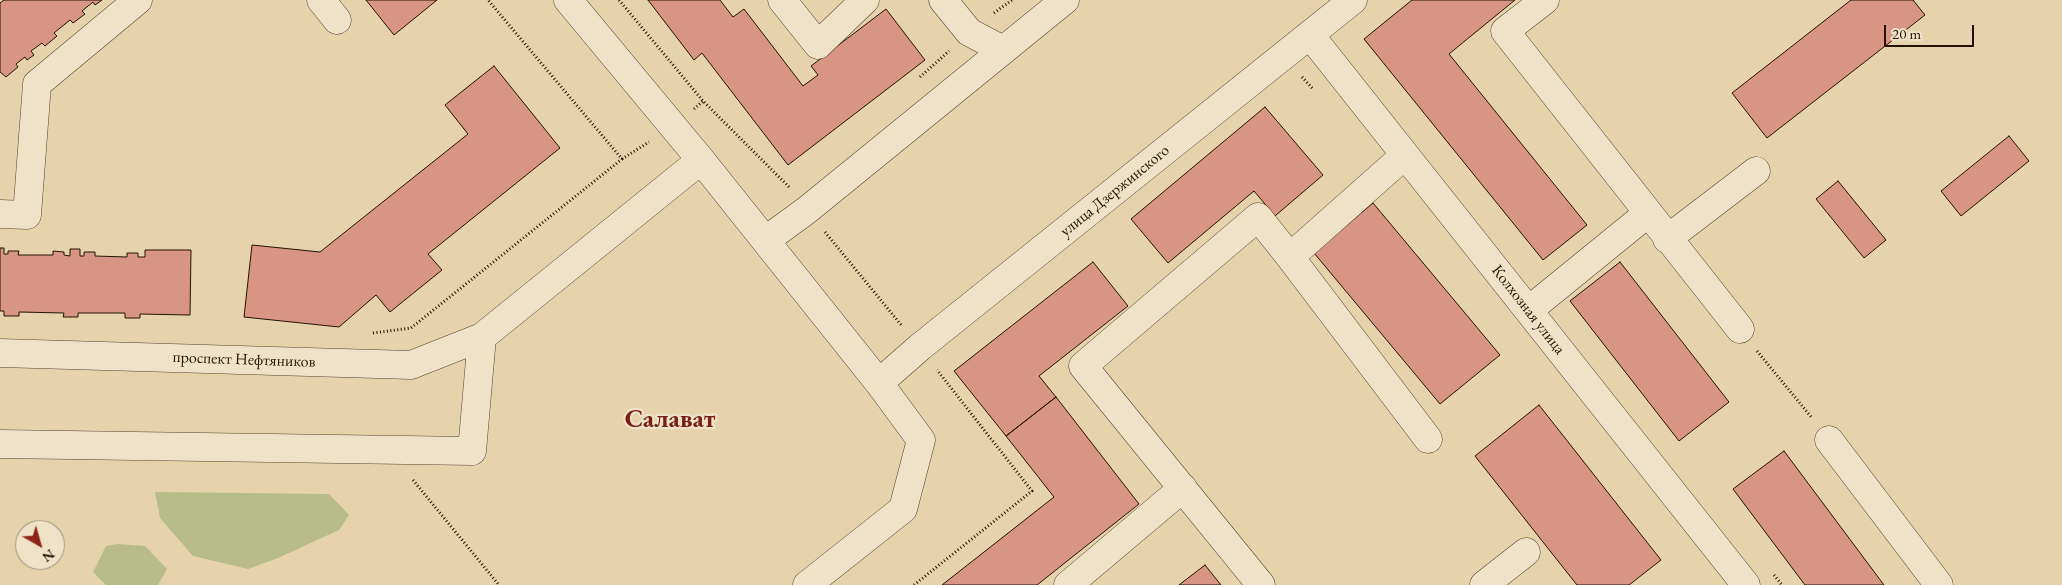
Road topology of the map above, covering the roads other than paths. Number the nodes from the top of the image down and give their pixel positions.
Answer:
1 (138, 0) edge
2 (568, 0) edge
3 (782, 0) edge
4 (865, 0) edge
5 (944, 0) edge
6 (1065, 0) edge
7 (1353, 0) edge
8 (1545, 0) edge
9 (1310, 35) junction
10 (1003, 50) junction
11 (1406, 155) junction
12 (701, 160) junction
13 (1756, 171) dead end
14 (0, 214) edge
15 (1648, 214) junction
16 (1667, 239) junction
17 (766, 240) junction
18 (1290, 257) junction
19 (1529, 310) junction
20 (1740, 329) road end
21 (482, 337) junction
22 (0, 353) edge
23 (879, 383) junction
24 (1428, 439) dead end
25 (1829, 440) road end
26 (0, 444) edge
27 (1183, 488) junction
28 (1526, 552) dead end
29 (807, 585) edge
30 (1068, 585) edge
31 (1261, 585) edge
32 (1484, 585) edge
33 (1746, 585) edge
34 (1939, 585) edge

1 - 14 street
2 - 12 street
3 - 4 street
5 - 10 street
6 - 10 street
7 - 9 street, улица Дзержинского
8 - 15 street
9 - 11 street, Колхозная улица
9 - 23 street, улица Дзержинского
10 - 17 street
11 - 18 street
11 - 19 street, Колхозная улица
12 - 17 street
12 - 21 street, проспект Нефтяников
13 - 16 street
15 - 16 street
15 - 19 street
16 - 20 street
17 - 23 street
18 - 24 street
18 - 27 street
19 - 33 street, Колхозная улица
21 - 22 street, проспект Нефтяников
21 - 26 street
23 - 29 street
25 - 34 street
27 - 30 street
27 - 31 street
28 - 32 street

